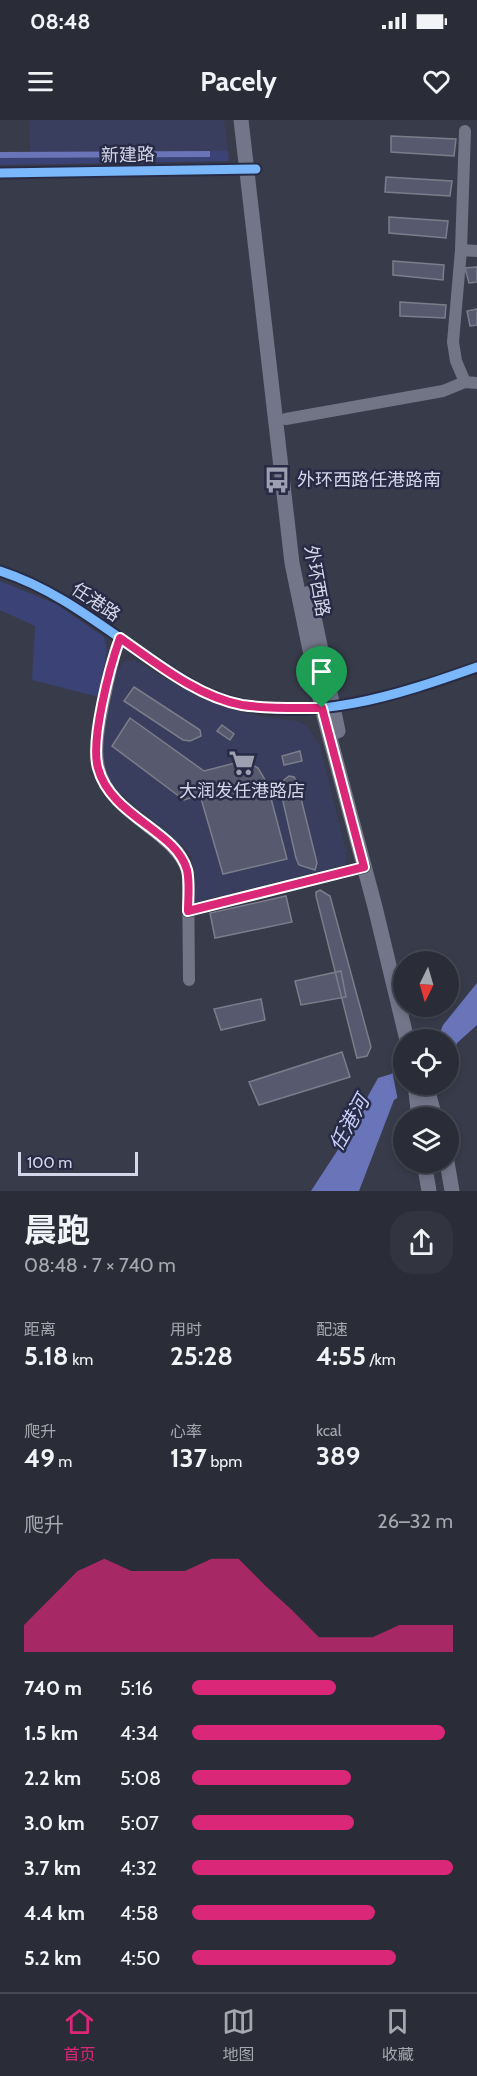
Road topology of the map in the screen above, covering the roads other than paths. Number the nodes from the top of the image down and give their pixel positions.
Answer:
1 (241, 120) edge
2 (250, 120) edge
3 (465, 131) dead end
4 (251, 170) junction
5 (0, 173) edge
6 (461, 250) junction
7 (477, 251) edge
8 (471, 382) edge
9 (286, 419) junction
10 (0, 571) edge
11 (120, 638) junction
12 (477, 667) edge
13 (327, 707) junction
14 (364, 867) junction
15 (188, 911) junction
16 (395, 951) edge
17 (189, 980) dead end
18 (404, 1029) edge
19 (426, 1173) edge
20 (438, 1173) edge
21 (449, 1173) edge
22 (429, 1191) edge
23 (441, 1191) edge
24 (452, 1191) edge

1 - 4 main road, 外环西路
2 - 4 main road, 外环西路
3 - 6 street
4 - 5 street, 新建路
4 - 9 main road, 外环西路
4 - 13 main road, 外环西路
6 - 7 street
6 - 8 street
8 - 9 street
9 - 13 main road, 外环西路
10 - 11 street, 任港路
11 - 13 street, 任港路
11 - 15 street
12 - 13 street, 任港路
13 - 14 main road, 外环西路
13 - 16 main road, 外环西路
14 - 15 street
14 - 18 main road, 外环西路
15 - 17 street
19 - 22 main road
20 - 23 main road
21 - 24 main road

